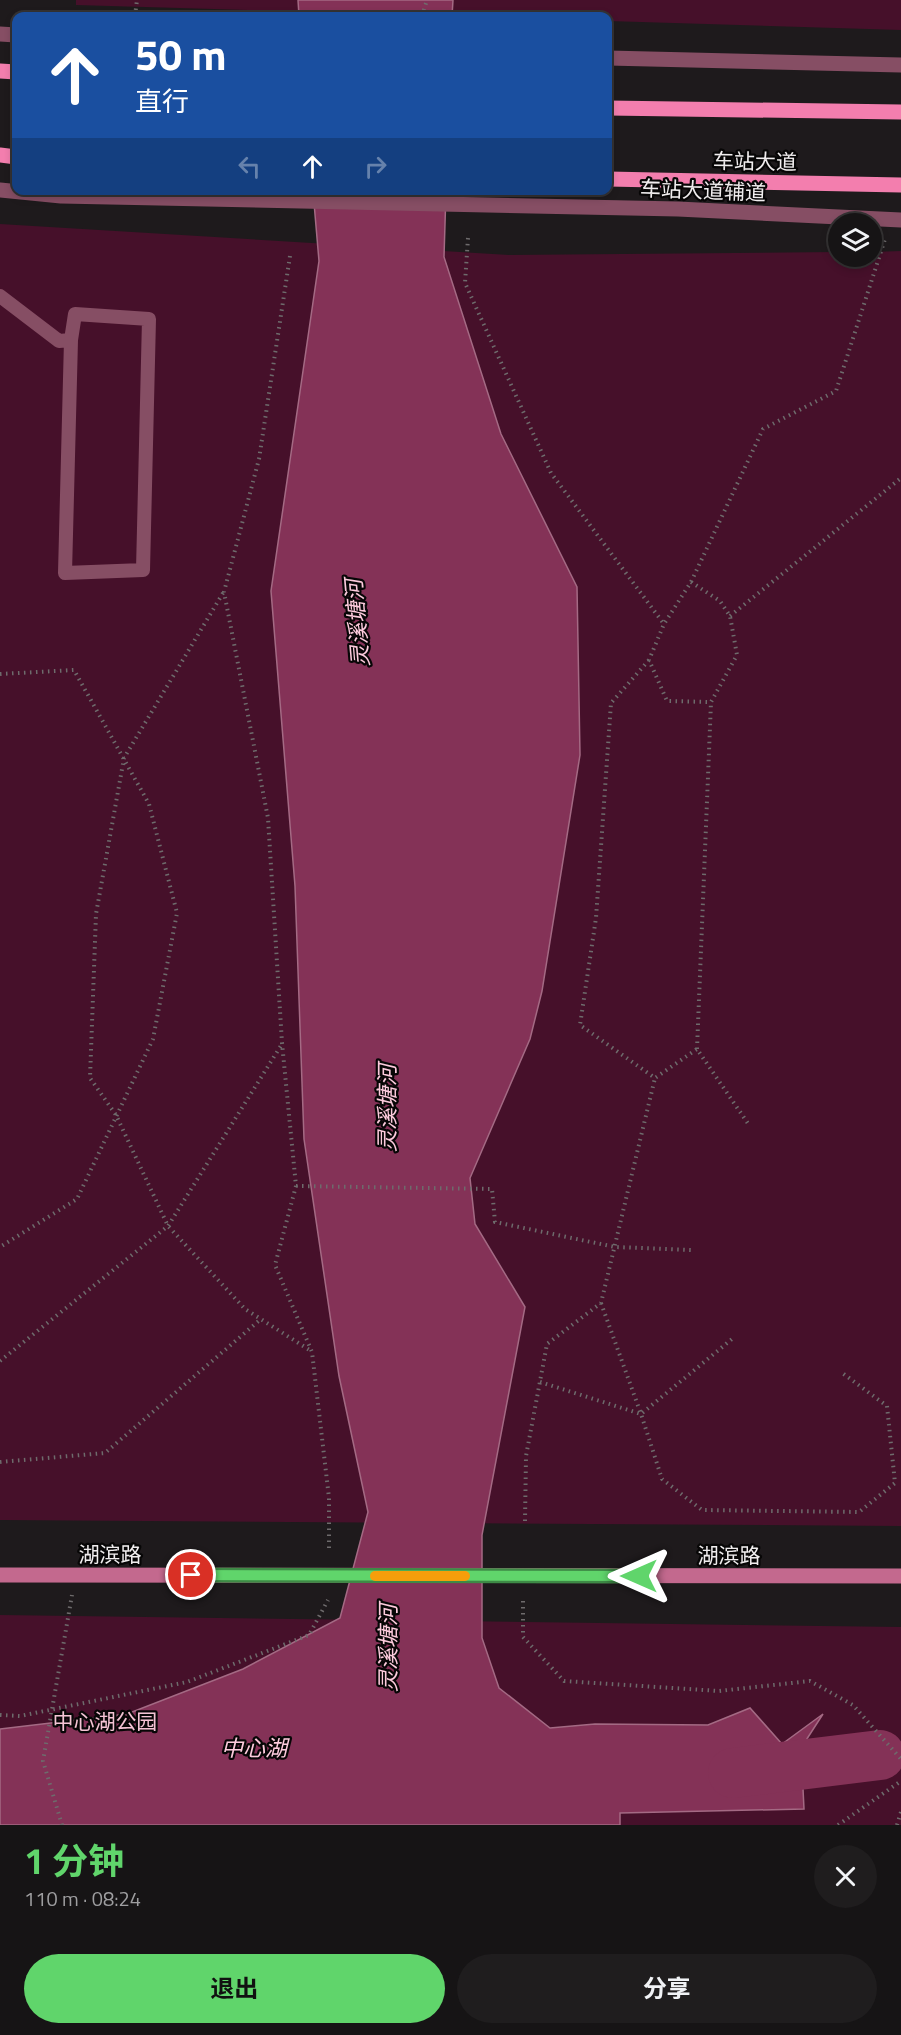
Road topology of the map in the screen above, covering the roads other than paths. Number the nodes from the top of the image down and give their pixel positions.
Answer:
1 (612, 58) edge
2 (901, 65) edge
3 (612, 108) edge
4 (901, 112) edge
5 (612, 179) edge
6 (901, 185) edge
7 (51, 195) edge
8 (901, 220) edge
9 (0, 296) edge
10 (71, 340) junction
11 (0, 1575) edge
12 (901, 1576) edge

1 - 2 street
3 - 4 main road
5 - 6 main road, 车站大道
7 - 8 street, 车站大道辅道
9 - 10 lane
10 - 10 lane
11 - 12 street, 湖滨路

